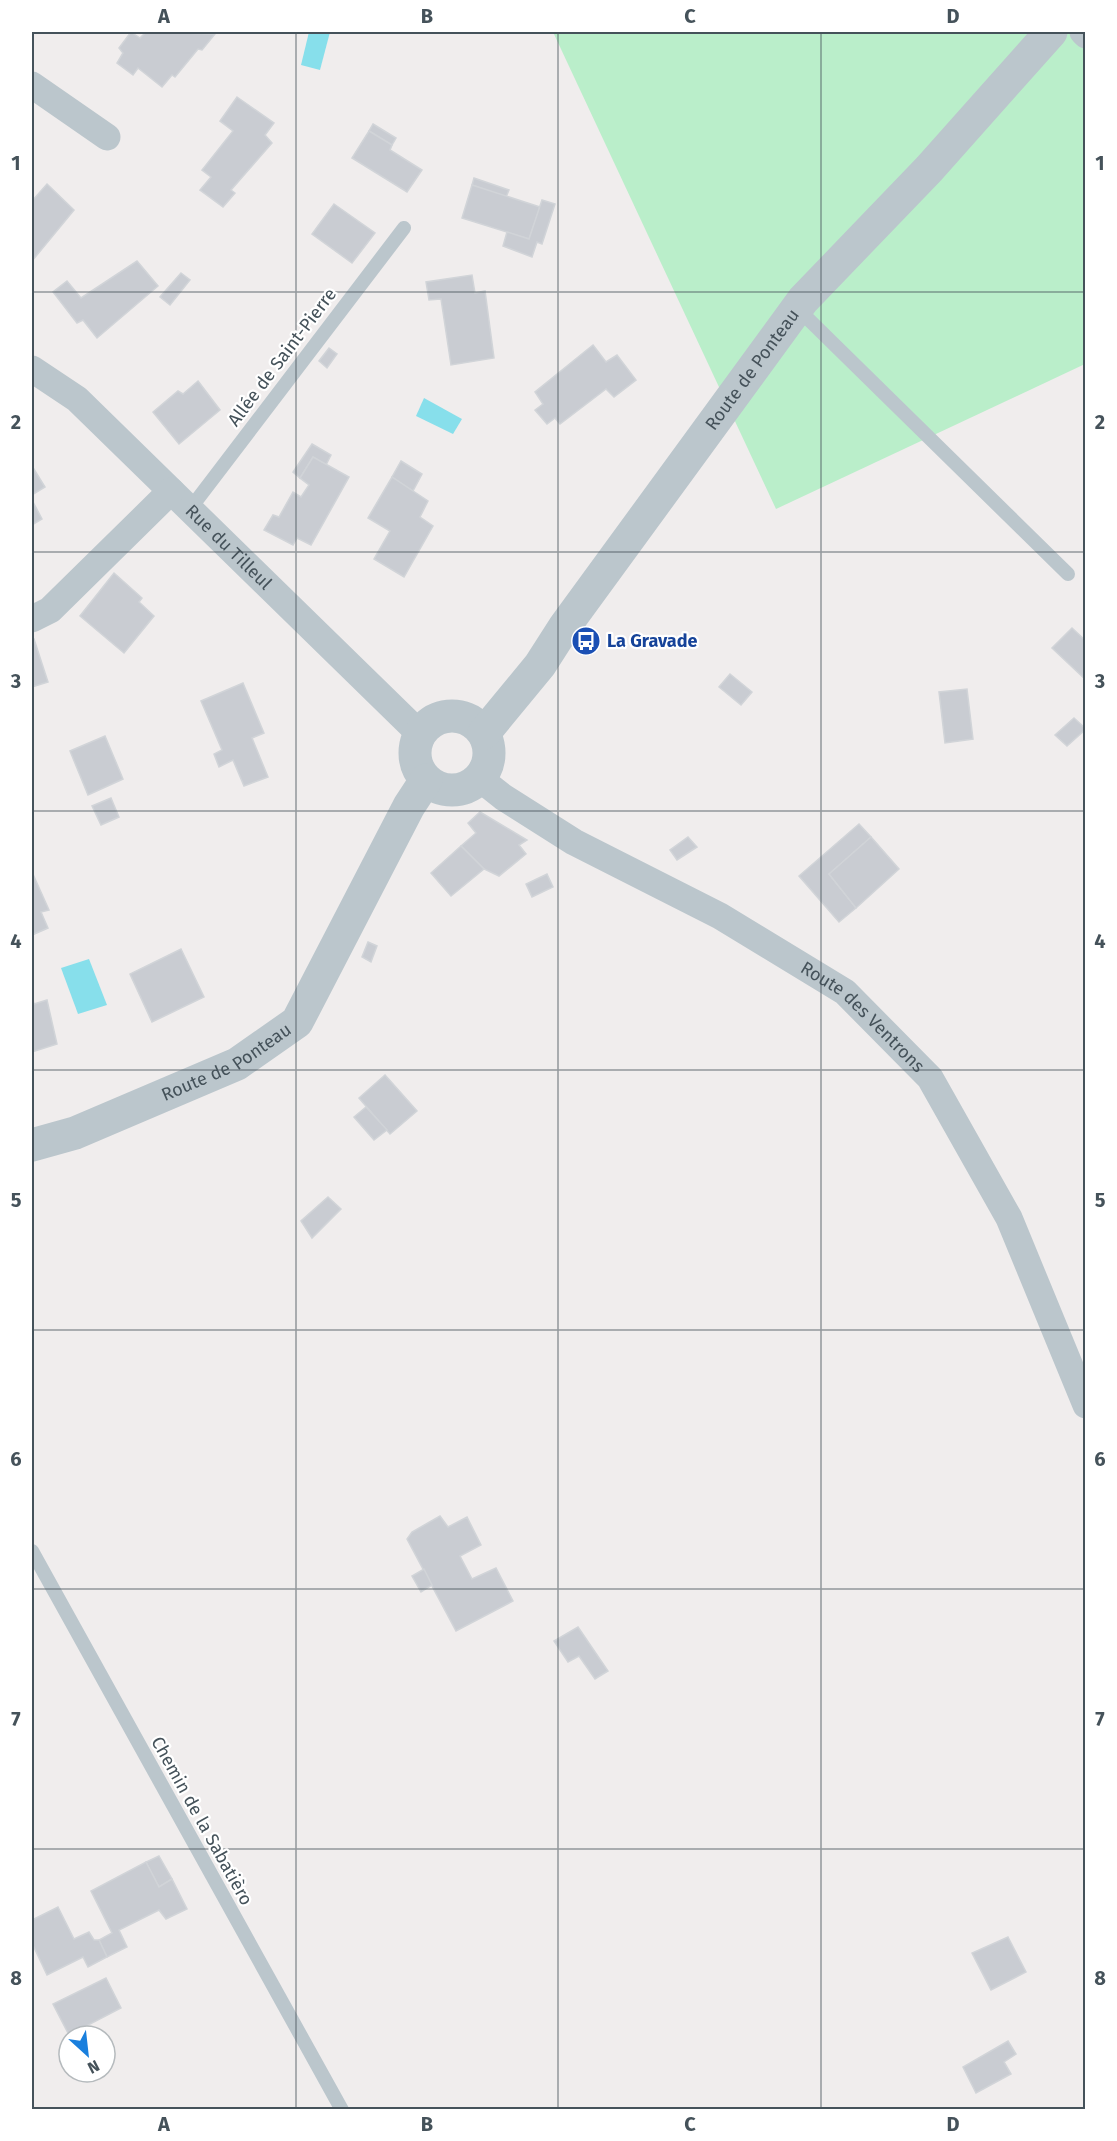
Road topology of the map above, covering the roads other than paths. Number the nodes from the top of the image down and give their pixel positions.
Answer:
1 (1050, 32) edge
2 (1083, 32) edge
3 (1086, 35) edge
4 (32, 85) edge
5 (107, 137) dead end
6 (404, 228) dead end
7 (797, 308) junction
8 (32, 369) edge
9 (181, 500) junction
10 (1068, 574) dead end
11 (32, 619) edge
12 (420, 733) junction
13 (484, 733) junction
14 (479, 778) junction
15 (426, 780) junction
16 (32, 1145) edge
17 (1086, 1405) edge
18 (32, 1551) edge
19 (342, 2109) edge

1 - 7 street, Route de Ponteau
2 - 3 street
4 - 5 street
6 - 9 lane, Allée de Saint-Pierre
7 - 10 lane
7 - 13 street, Route de Ponteau
8 - 9 street, Rue du Tilleul
9 - 11 street
9 - 12 street, Rue du Tilleul
12 - 13 street
12 - 15 street
13 - 14 street
14 - 15 street
14 - 17 street, Route des Ventrons
15 - 16 street, Route de Ponteau
18 - 19 lane, Chemin de la Sabatièro

